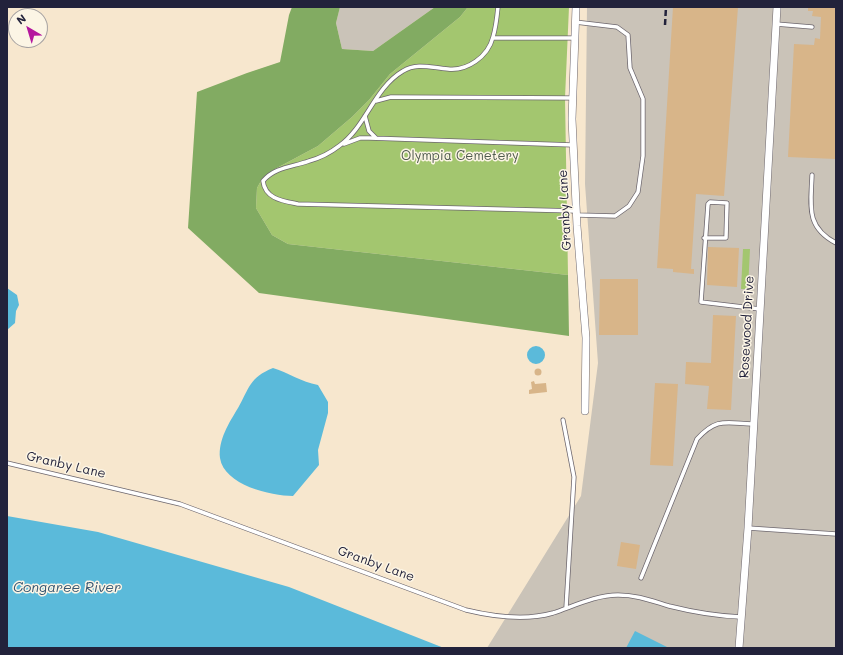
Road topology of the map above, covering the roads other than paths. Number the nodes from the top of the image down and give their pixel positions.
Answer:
1 (498, 7) edge
2 (576, 7) edge
3 (777, 7) edge
4 (575, 22) junction
5 (776, 24) junction
6 (812, 27) dead end
7 (493, 38) junction
8 (575, 38) junction
9 (382, 91) junction
10 (388, 98) junction
11 (573, 98) junction
12 (375, 101) junction
13 (365, 116) junction
14 (379, 140) junction
15 (574, 145) junction
16 (340, 146) junction
17 (812, 175) dead end
18 (577, 213) junction
19 (704, 238) junction
20 (836, 243) edge
21 (760, 309) junction
22 (585, 411) dead end
23 (563, 420) dead end
24 (754, 424) junction
25 (7, 463) edge
26 (748, 528) junction
27 (836, 534) edge
28 (641, 578) dead end
29 (566, 608) junction
30 (741, 616) junction
31 (739, 648) edge

1 - 7 lane
2 - 4 street, Granby Lane
3 - 5 street, Rosewood Drive
4 - 8 street, Granby Lane
4 - 18 lane
5 - 6 lane
5 - 21 street, Rosewood Drive
7 - 8 lane
7 - 9 lane
8 - 11 street, Granby Lane
9 - 10 lane
9 - 12 lane
10 - 11 lane
10 - 12 lane
11 - 15 street, Granby Lane
12 - 13 lane
13 - 14 lane
13 - 16 lane
14 - 15 lane
14 - 16 lane
15 - 18 street, Granby Lane
16 - 18 lane
17 - 20 lane
18 - 22 street, Granby Lane
19 - 19 lane
19 - 21 lane
21 - 24 street, Rosewood Drive
23 - 29 lane
24 - 26 street, Rosewood Drive
24 - 28 lane
25 - 29 lane, Granby Lane
26 - 27 lane
26 - 30 street, Rosewood Drive
29 - 30 lane, Granby Lane
30 - 31 street, Rosewood Drive

